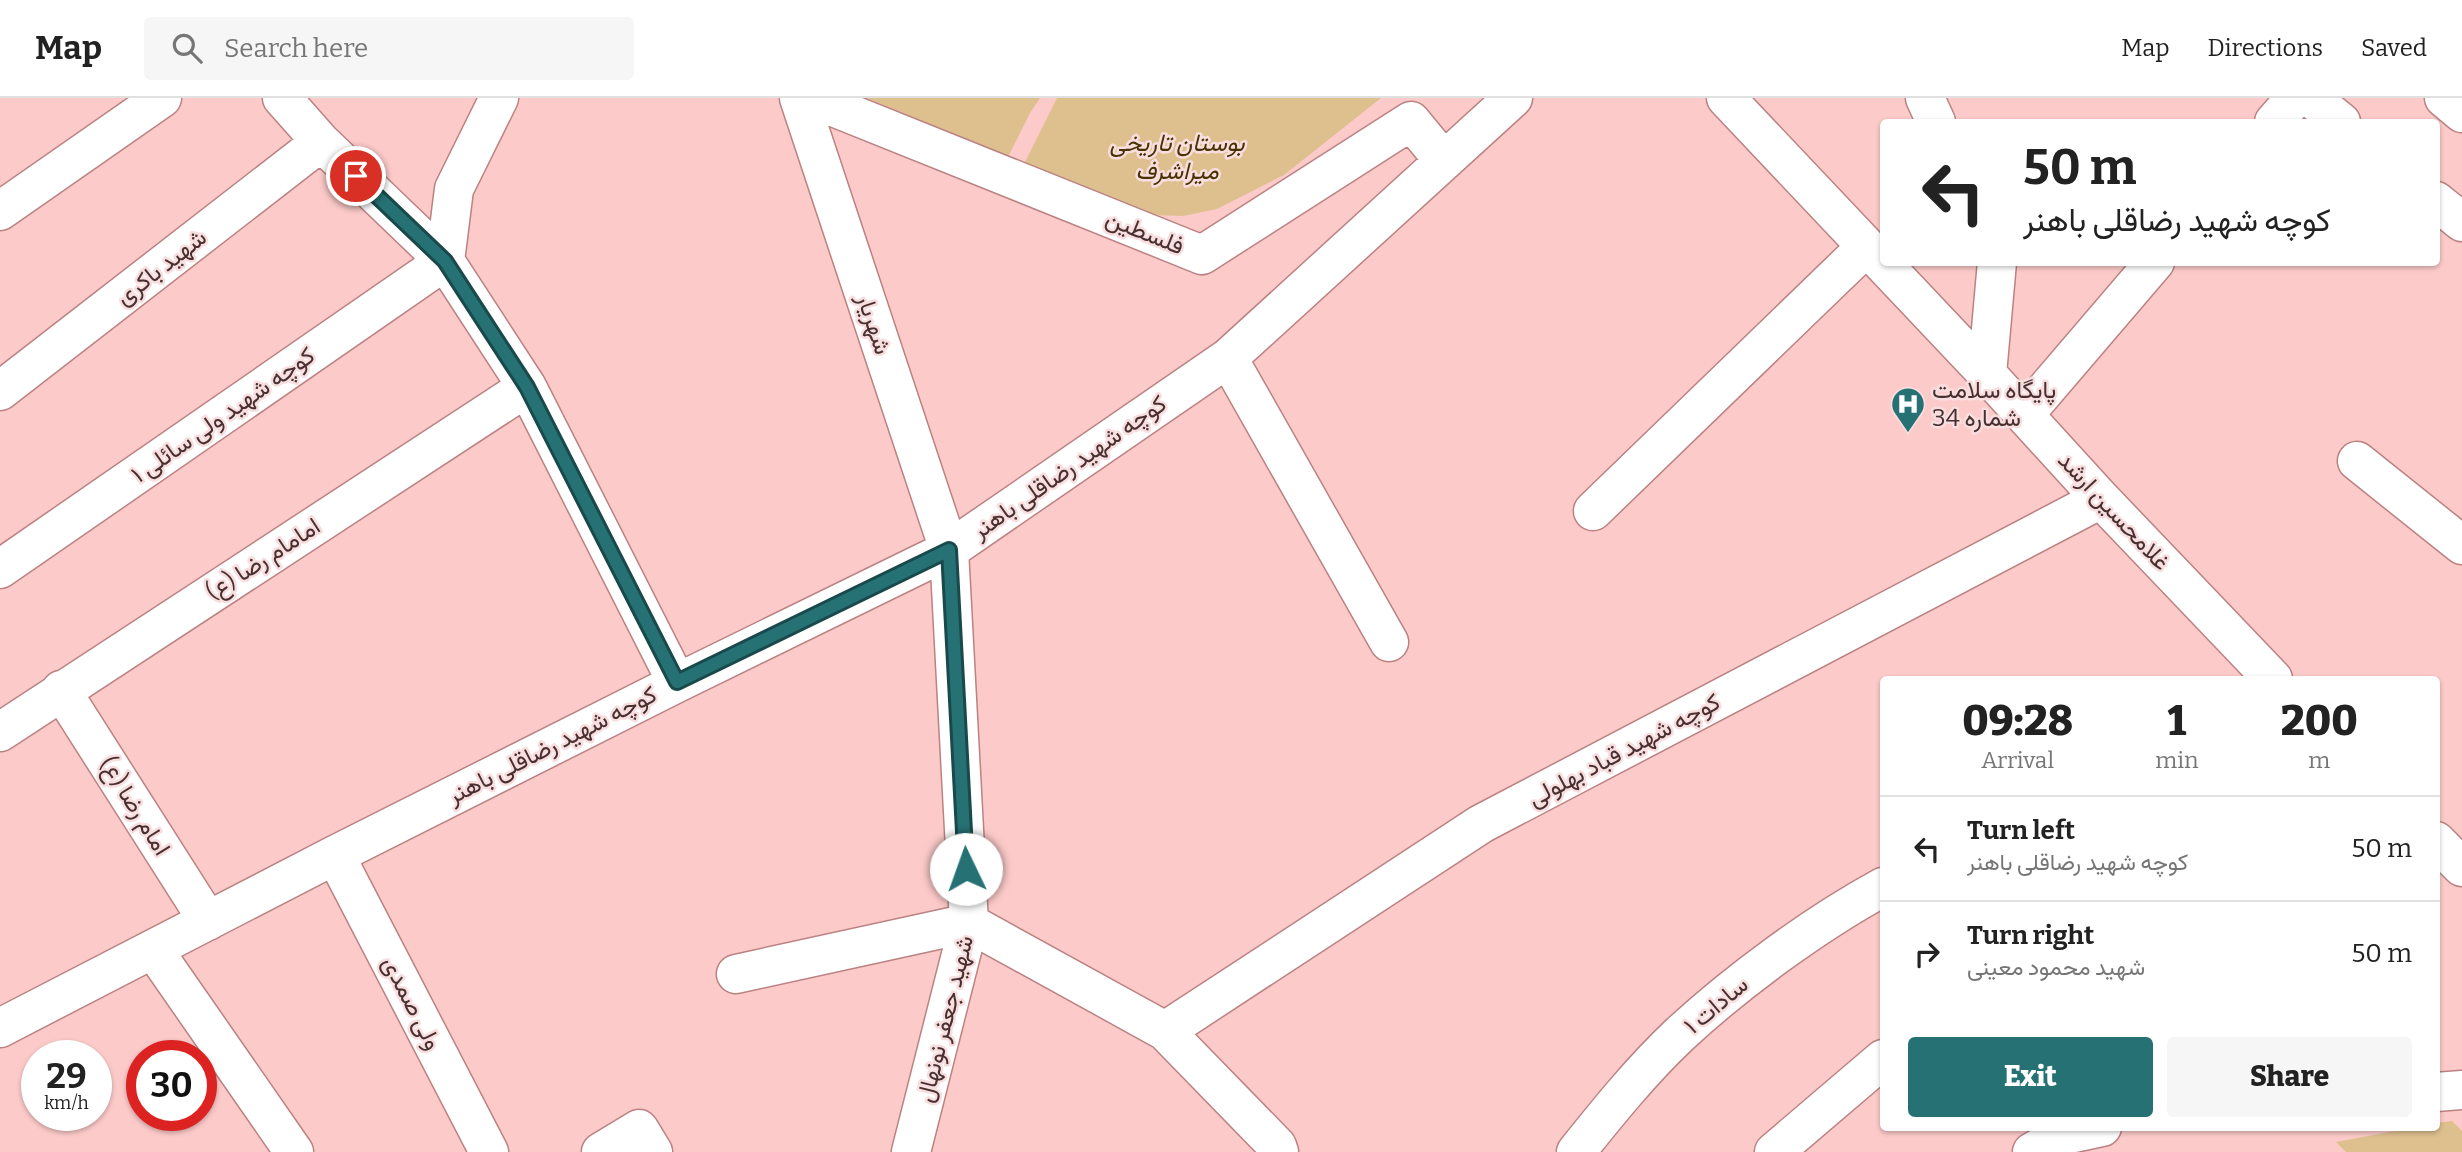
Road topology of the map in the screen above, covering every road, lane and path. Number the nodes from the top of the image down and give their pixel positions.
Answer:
1 (162, 98) edge
2 (282, 98) edge
3 (499, 98) edge
4 (799, 98) edge
5 (811, 98) edge
6 (1513, 98) edge
7 (1726, 98) edge
8 (1925, 98) edge
9 (2295, 98) edge
10 (2311, 98) edge
11 (2444, 98) edge
12 (2462, 113) edge
13 (1935, 119) edge
14 (2277, 119) edge
15 (2337, 119) edge
16 (321, 142) junction
17 (1444, 161) junction
18 (2440, 204) edge
19 (0, 211) edge
20 (2462, 222) edge
21 (1866, 247) junction
22 (445, 261) junction
23 (1880, 262) edge
24 (1884, 266) edge
25 (1997, 266) edge
26 (2152, 266) edge
27 (1228, 358) junction
28 (1987, 374) junction
29 (527, 387) junction
30 (0, 391) edge
31 (2025, 414) junction
32 (2357, 461) dead end
33 (2101, 499) junction
34 (1592, 511) dead end
35 (2462, 545) edge
36 (949, 550) junction
37 (0, 569) edge
38 (1389, 642) dead end
39 (2263, 676) edge
40 (677, 682) junction
41 (61, 690) junction
42 (0, 732) edge
43 (2440, 845) edge
44 (335, 855) junction
45 (2462, 867) edge
46 (2462, 880) edge
47 (2440, 883) edge
48 (1880, 889) edge
49 (208, 921) junction
50 (969, 923) junction
51 (153, 949) junction
52 (736, 974) dead end
53 (0, 1028) edge
54 (1165, 1031) junction
55 (1880, 1062) edge
56 (2462, 1090) edge
57 (2440, 1092) edge
58 (2083, 1131) edge
59 (294, 1152) edge
60 (489, 1152) edge
61 (601, 1152) edge
62 (653, 1152) edge
63 (911, 1152) edge
64 (1279, 1152) edge
65 (1576, 1152) edge
66 (1774, 1152) edge
67 (2032, 1152) edge

1 - 19 street
2 - 16 street
3 - 22 street
4 - 36 street, شهریار
5 - 17 street, فلسطین
6 - 17 street, کوچه شهید رضاقلی باهنر
7 - 21 street, غلامحسین ارشد
8 - 13 street
9 - 14 street
10 - 15 street
11 - 12 street
16 - 22 street
16 - 30 street, شهید باکری
17 - 27 street, کوچه شهید رضاقلی باهنر
18 - 20 street
21 - 23 street, غلامحسین ارشد
21 - 34 street
22 - 29 street
22 - 37 street, کوچه شهید ولی سائلی ۱
24 - 28 street, غلامحسین ارشد
25 - 28 street
26 - 31 street
27 - 36 street, کوچه شهید رضاقلی باهنر
27 - 38 street
28 - 31 street, غلامحسین ارشد
29 - 40 street
29 - 41 street, امامام رضا (ع)
31 - 33 street, غلامحسین ارشد
32 - 35 street
33 - 39 street, غلامحسین ارشد
33 - 54 street, کوچه شهید قباد بهلولی
36 - 40 street, کوچه شهید رضاقلی باهنر
36 - 50 street, شهید جعفر نونهال
40 - 44 street, کوچه شهید رضاقلی باهنر
41 - 42 street, امامام رضا (ع)
41 - 49 street, امام رضا (ع)
43 - 45 street
44 - 49 street, کوچه شهید رضاقلی باهنر
44 - 60 street, ولی صمدی
46 - 47 street
48 - 65 street, سادات ۱
49 - 51 street, کوچه شهید رضاقلی باهنر
50 - 52 street
50 - 54 street
50 - 63 street, شهید جعفر نونهال
51 - 53 street, کوچه شهید رضاقلی باهنر
51 - 59 street
54 - 64 street
55 - 66 street
56 - 57 street
58 - 67 street
61 - 62 street

